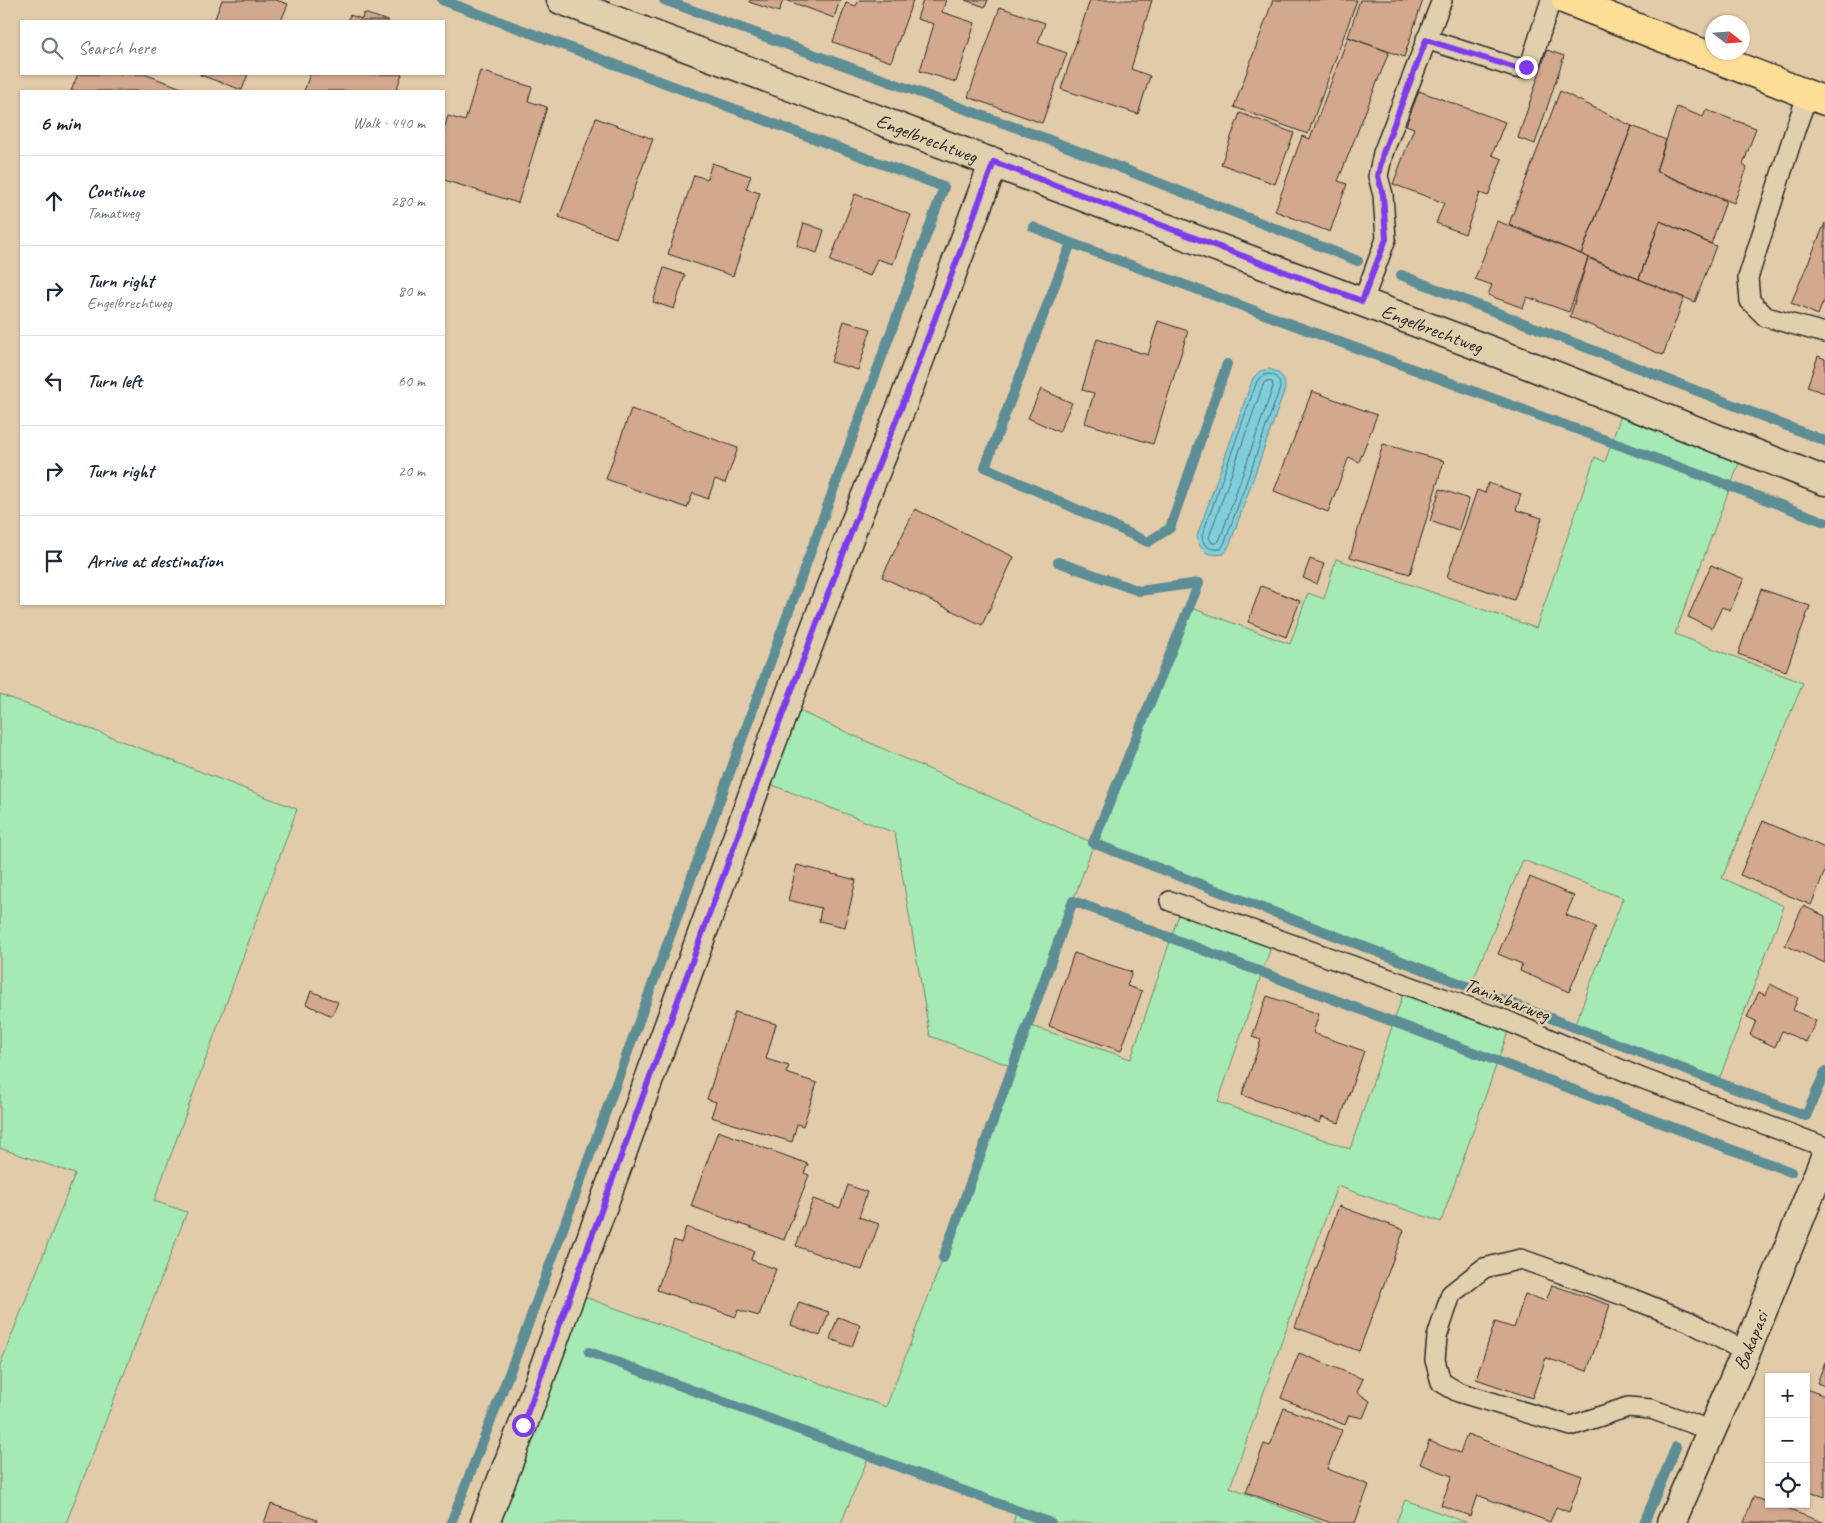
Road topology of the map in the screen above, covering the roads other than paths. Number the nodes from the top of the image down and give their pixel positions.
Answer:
1 (561, 0) edge
2 (1442, 0) edge
3 (1550, 0) edge
4 (1578, 2) edge
5 (1426, 40) junction
6 (1816, 98) edge
7 (994, 162) junction
8 (1362, 301) junction
9 (1825, 333) edge
10 (1825, 481) edge
11 (1170, 901) dead end
12 (1825, 1147) edge
13 (1825, 1157) edge
14 (1746, 1352) junction
15 (1710, 1430) junction
16 (485, 1523) edge
17 (1671, 1523) edge

1 - 7 street, Engelbrechtweg
2 - 5 lane
3 - 5 lane
4 - 6 main road
5 - 8 lane
6 - 9 lane
7 - 8 street, Engelbrechtweg
7 - 16 street
8 - 10 street, Engelbrechtweg
11 - 12 lane, Tanimbarweg
13 - 14 street, Bakapasi
14 - 15 street, Bakapasi
14 - 15 lane
15 - 17 street, Bakapasi

